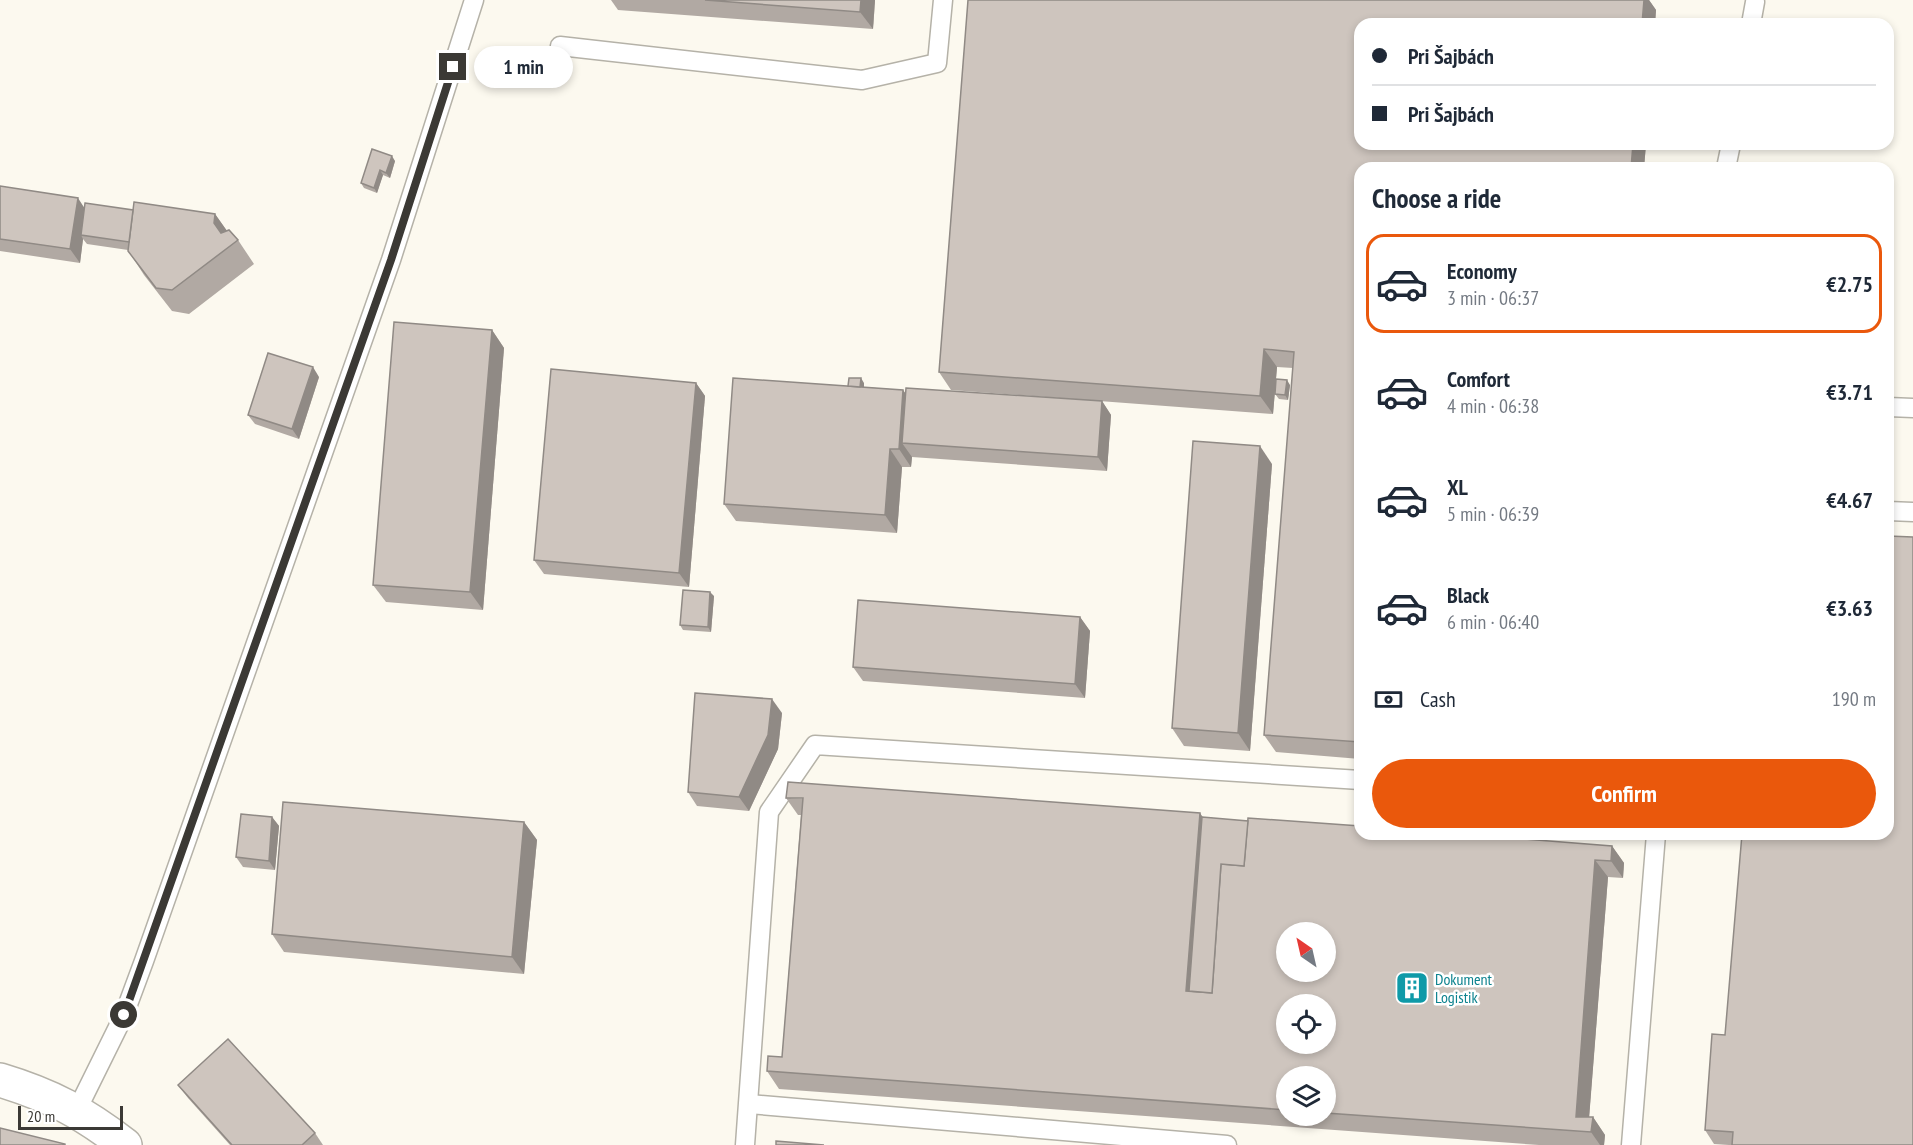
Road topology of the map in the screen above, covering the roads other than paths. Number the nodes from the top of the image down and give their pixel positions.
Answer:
1 (474, 0) edge
2 (943, 0) edge
3 (1755, 2) dead end
4 (1752, 18) edge
5 (560, 46) dead end
6 (1894, 406) edge
7 (1913, 408) edge
8 (1894, 511) edge
9 (1913, 512) edge
10 (1354, 780) edge
11 (1655, 840) edge
12 (0, 1080) edge
13 (749, 1104) junction
14 (77, 1110) junction
15 (125, 1145) edge
16 (745, 1145) edge
17 (1227, 1145) edge
18 (1630, 1145) edge

1 - 14 lane
2 - 5 lane
3 - 4 lane
6 - 7 lane
8 - 9 lane
10 - 13 lane
11 - 18 lane
12 - 14 street
13 - 16 lane
13 - 17 lane
14 - 15 street

